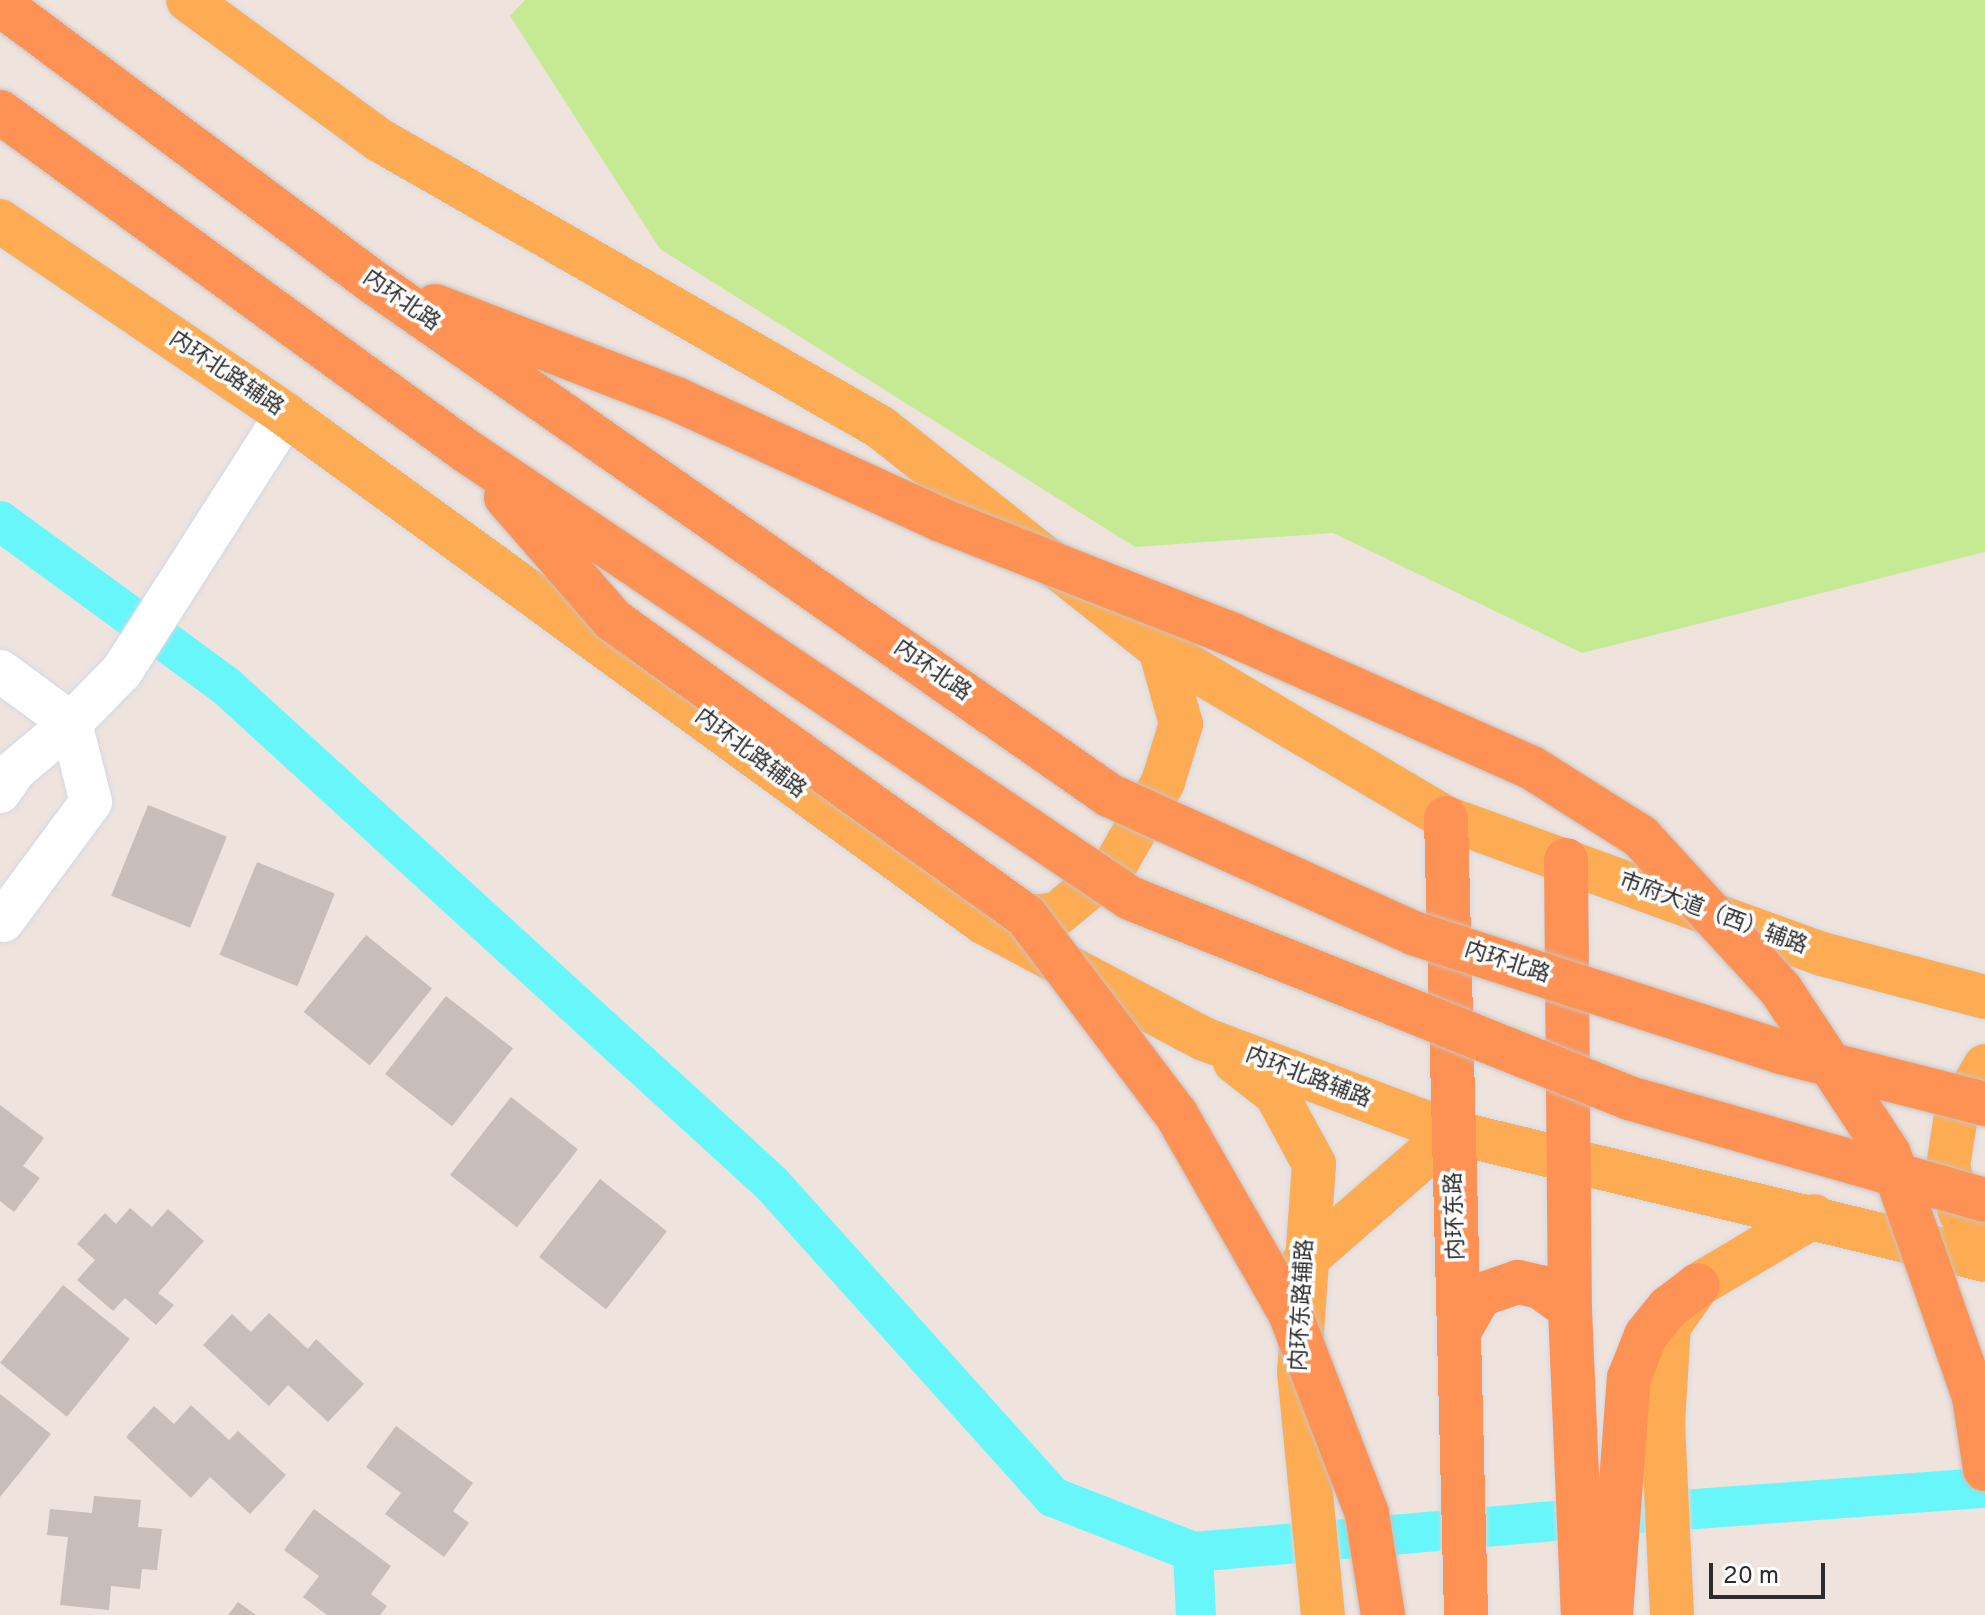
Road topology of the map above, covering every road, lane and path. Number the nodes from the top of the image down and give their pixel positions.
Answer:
1 (188, 0) edge
2 (0, 4) edge
3 (0, 112) edge
4 (0, 221) edge
5 (373, 282) junction
6 (286, 415) junction
7 (465, 450) junction
8 (1160, 649) junction
9 (0, 671) edge
10 (71, 723) junction
11 (0, 792) edge
12 (1446, 818) junction
13 (1566, 860) junction
14 (983, 922) junction
15 (1, 928) edge
16 (1985, 997) edge
17 (1204, 1039) junction
18 (1985, 1066) edge
19 (1985, 1104) edge
20 (1452, 1132) junction
21 (1568, 1159) junction
22 (1985, 1200) edge
23 (1814, 1216) junction
24 (1985, 1238) edge
25 (1985, 1260) edge
26 (1303, 1262) junction
27 (1698, 1285) junction
28 (1570, 1309) junction
29 (1460, 1330) junction
30 (1985, 1469) edge
31 (1323, 1615) edge
32 (1383, 1615) edge
33 (1466, 1615) edge
34 (1583, 1615) edge
35 (1611, 1615) edge
36 (1672, 1615) edge

1 - 8 main road
2 - 5 highway, 内环北路, bridge
3 - 7 highway, bridge
4 - 6 main road, 内环北路辅路
5 - 19 highway, 内环北路, bridge
5 - 30 highway, bridge
6 - 10 street
6 - 14 main road, 内环北路辅路
7 - 22 highway, bridge
7 - 32 highway, bridge
8 - 12 main road
8 - 14 main road
9 - 10 street
10 - 11 street
10 - 15 street
12 - 13 main road, 市府大道（西）辅路
12 - 20 highway, 内环东路
13 - 16 main road, 市府大道（西）辅路
13 - 21 highway
14 - 17 main road, 内环北路辅路
17 - 20 main road, 内环北路辅路
17 - 26 main road, 内环东路辅路
18 - 24 main road
20 - 21 main road, 内环北路辅路
20 - 26 main road
20 - 29 highway, 内环东路
21 - 23 main road
21 - 28 highway
23 - 25 main road
23 - 27 main road
26 - 31 main road, 内环东路辅路
27 - 35 highway
27 - 36 main road
28 - 29 highway
28 - 34 highway
29 - 33 highway, 内环东路

